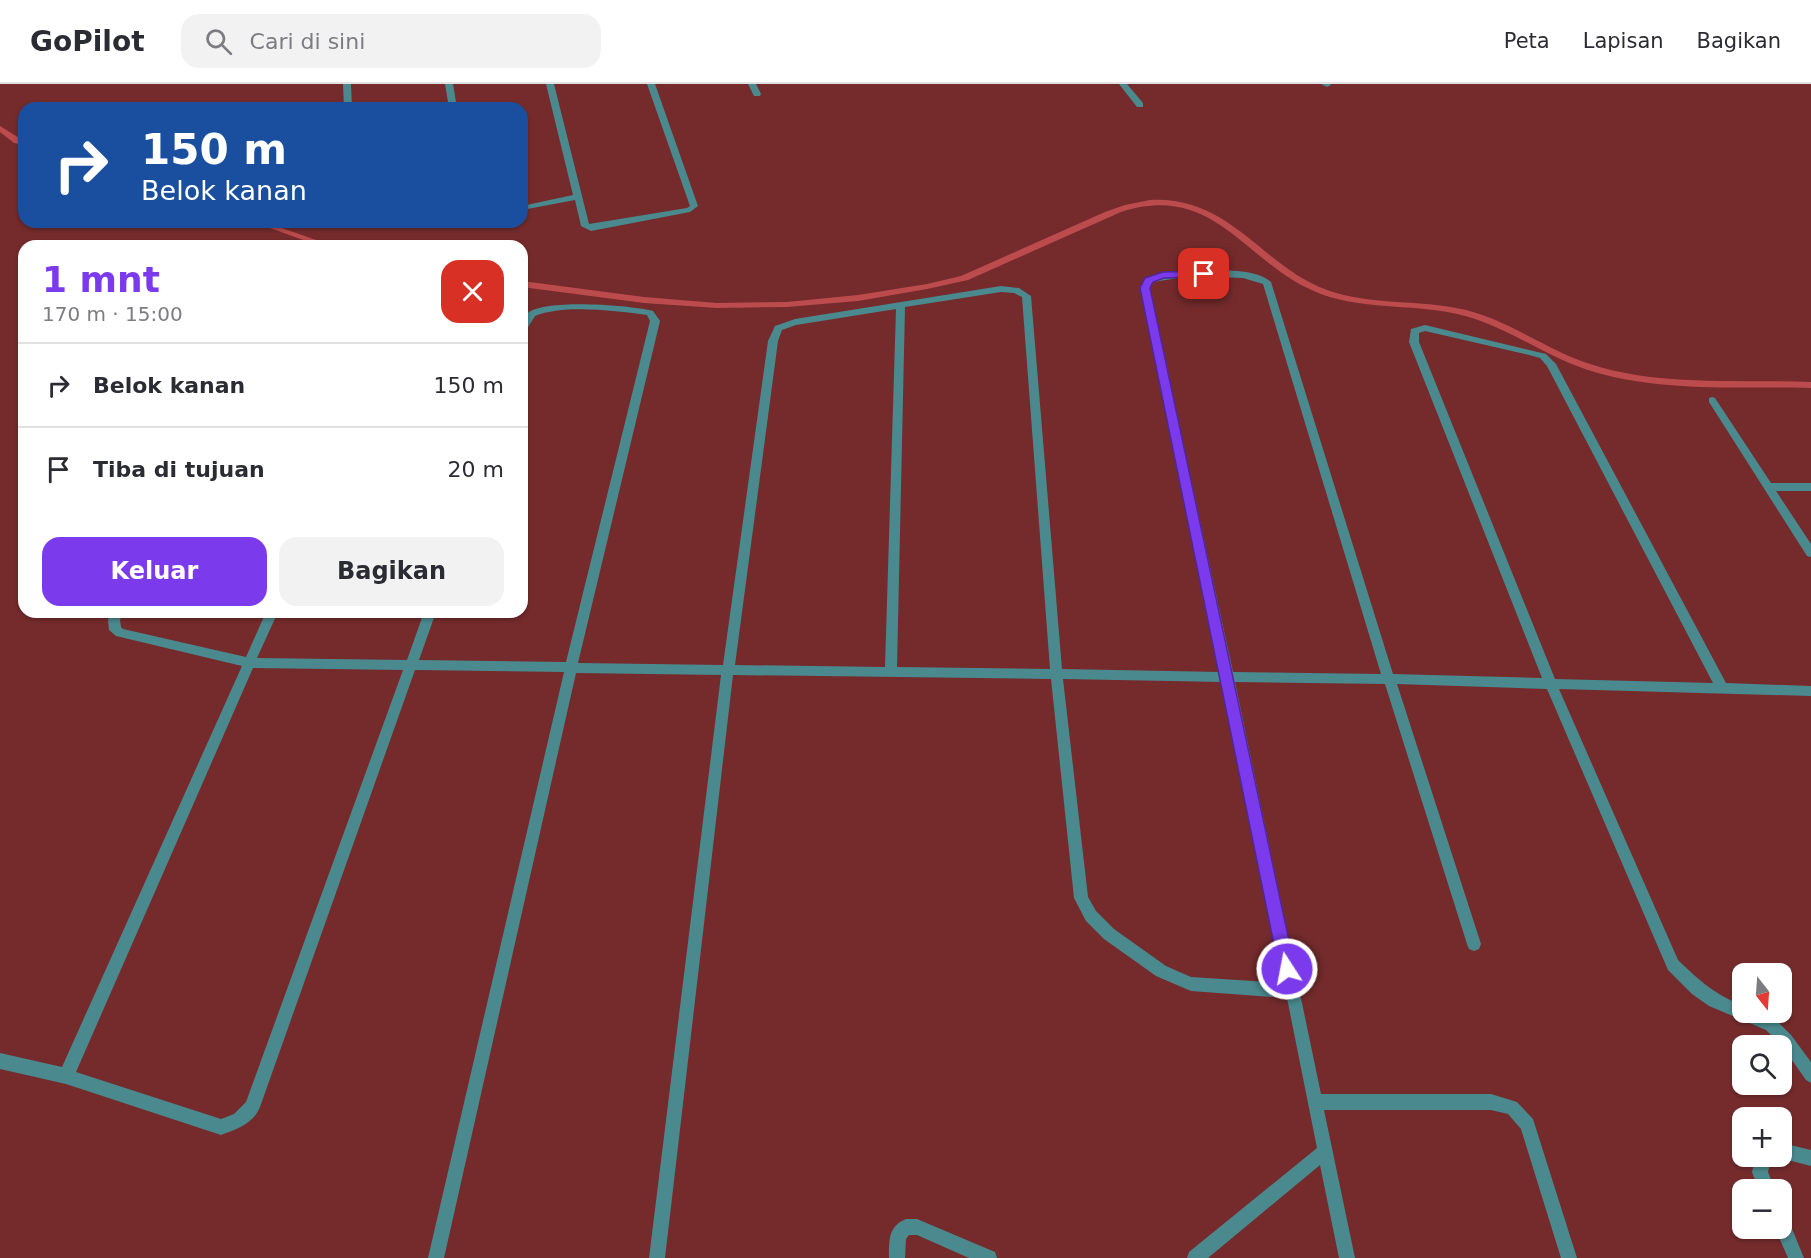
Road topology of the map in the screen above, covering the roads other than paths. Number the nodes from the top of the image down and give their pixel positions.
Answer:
1 (347, 84) edge
2 (449, 84) edge
3 (550, 84) edge
4 (651, 84) edge
5 (752, 84) edge
6 (1123, 84) edge
7 (757, 94) dead end
8 (348, 102) edge
9 (452, 102) edge
10 (1140, 105) dead end
11 (578, 197) junction
12 (528, 207) edge
13 (901, 305) junction
14 (528, 319) edge
15 (1712, 400) dead end
16 (1768, 487) junction
17 (1811, 487) edge
18 (1811, 553) edge
19 (116, 618) edge
20 (269, 618) edge
21 (428, 618) edge
22 (250, 663) junction
23 (412, 665) junction
24 (571, 667) junction
25 (728, 670) junction
26 (891, 672) junction
27 (1056, 674) junction
28 (1228, 676) junction
29 (1389, 679) junction
30 (1550, 682) junction
31 (1722, 688) junction
32 (1811, 691) edge
33 (1474, 944) dead end
34 (1292, 991) junction
35 (0, 1061) edge
36 (1811, 1075) edge
37 (66, 1076) junction
38 (1315, 1102) junction
39 (1325, 1151) junction
40 (1792, 1153) edge
41 (1811, 1158) edge
42 (1788, 1239) edge
43 (436, 1258) edge
44 (657, 1258) edge
45 (897, 1258) edge
46 (989, 1258) edge
47 (1195, 1258) edge
48 (1347, 1258) edge
49 (1569, 1258) edge
50 (1796, 1258) edge

1 - 8 street
2 - 9 street
3 - 11 street
4 - 11 street
5 - 7 street
6 - 10 street
11 - 12 street
13 - 25 street
13 - 26 street
13 - 27 street
14 - 24 street
15 - 16 street
16 - 17 street
16 - 18 street
19 - 22 street
20 - 22 street
21 - 23 street
22 - 23 street
22 - 37 street
23 - 24 street
23 - 37 street
24 - 25 street
24 - 43 street
25 - 26 street
25 - 44 street
26 - 27 street
27 - 28 street
27 - 34 street
28 - 29 street
28 - 29 street
28 - 34 street
29 - 30 street
29 - 33 street
30 - 31 street
30 - 31 street
30 - 36 street
31 - 32 street
34 - 38 street
35 - 37 street
38 - 39 street
38 - 49 street
39 - 47 street
39 - 48 street
40 - 41 street
42 - 50 street
45 - 46 street

